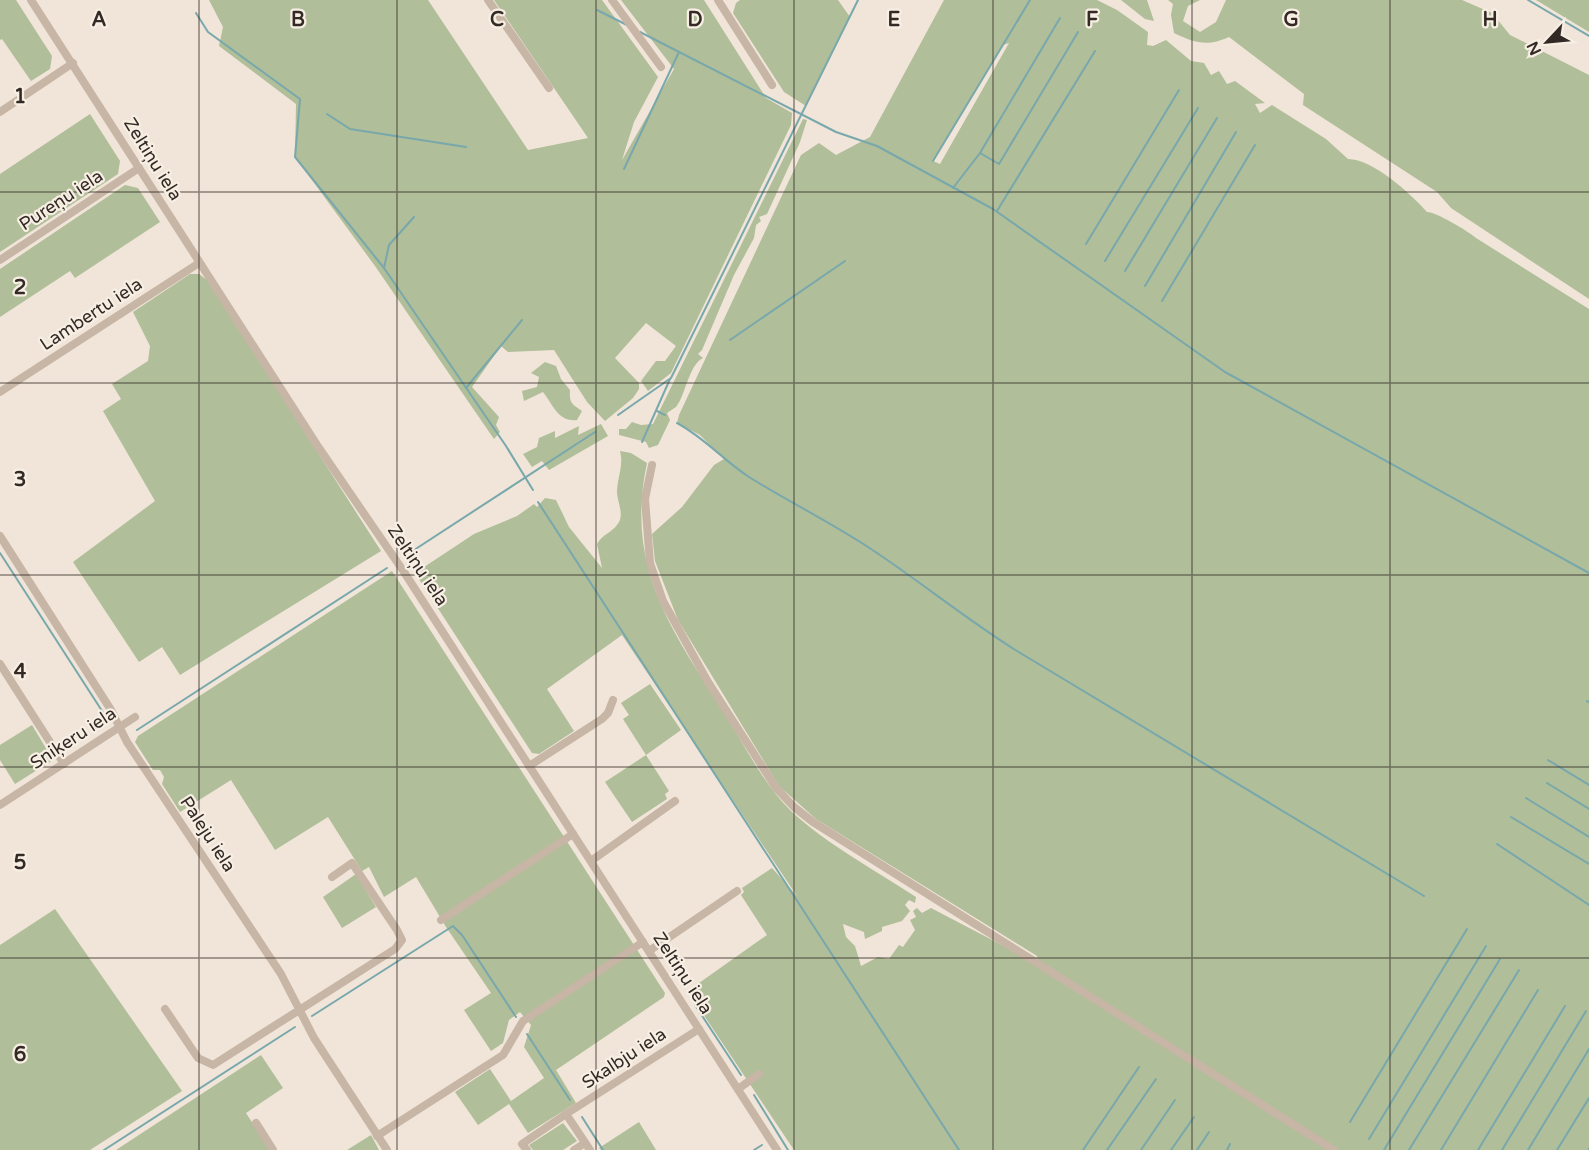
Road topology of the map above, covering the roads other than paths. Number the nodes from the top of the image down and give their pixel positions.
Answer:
1 (31, 0) edge
2 (488, 0) edge
3 (612, 0) edge
4 (722, 1) edge
5 (73, 63) junction
6 (661, 68) dead end
7 (772, 85) dead end
8 (549, 88) dead end
9 (0, 112) edge
10 (139, 168) junction
11 (0, 260) edge
12 (199, 263) junction
13 (0, 392) edge
14 (652, 465) dead end
15 (0, 536) edge
16 (0, 664) edge
17 (613, 700) dead end
18 (135, 717) dead end
19 (120, 727) junction
20 (64, 764) junction
21 (530, 766) junction
22 (675, 801) dead end
23 (0, 805) edge
24 (573, 834) junction
25 (591, 861) junction
26 (332, 877) dead end
27 (737, 891) dead end
28 (441, 920) dead end
29 (643, 942) junction
30 (649, 951) junction
31 (165, 1010) dead end
32 (300, 1010) junction
33 (699, 1029) junction
34 (759, 1074) dead end
35 (738, 1089) junction
36 (566, 1114) junction
37 (256, 1123) dead end
38 (377, 1136) junction
39 (587, 1146) edge
40 (775, 1149) edge
41 (273, 1150) edge
42 (387, 1150) edge
43 (527, 1150) edge
44 (574, 1150) edge
45 (1334, 1150) edge

1 - 5 street, Zeltiņu iela
2 - 8 street
3 - 6 street
4 - 7 street
5 - 9 street
5 - 10 street, Zeltiņu iela
10 - 11 street, Pureņu iela
10 - 12 street, Zeltiņu iela
12 - 13 street, Lambertu iela
12 - 21 street, Zeltiņu iela
14 - 45 street
15 - 19 street, Paleju iela
16 - 20 street
17 - 21 street
18 - 19 street, Sniķeru iela
19 - 20 street, Sniķeru iela
19 - 32 street, Paleju iela
20 - 23 street, Sniķeru iela
21 - 24 street, Zeltiņu iela
22 - 25 street
24 - 25 street, Zeltiņu iela
24 - 28 street
25 - 29 street, Zeltiņu iela
26 - 32 street
27 - 30 street
29 - 30 street, Zeltiņu iela
29 - 38 street
30 - 33 street, Zeltiņu iela
31 - 32 street
32 - 38 street, Paleju iela
33 - 35 street, Zeltiņu iela
33 - 36 street, Skalbju iela
34 - 35 street
35 - 40 street, Zeltiņu iela
36 - 39 street
36 - 43 street, Skalbju iela
37 - 41 street
38 - 42 street, Paleju iela
39 - 44 street

